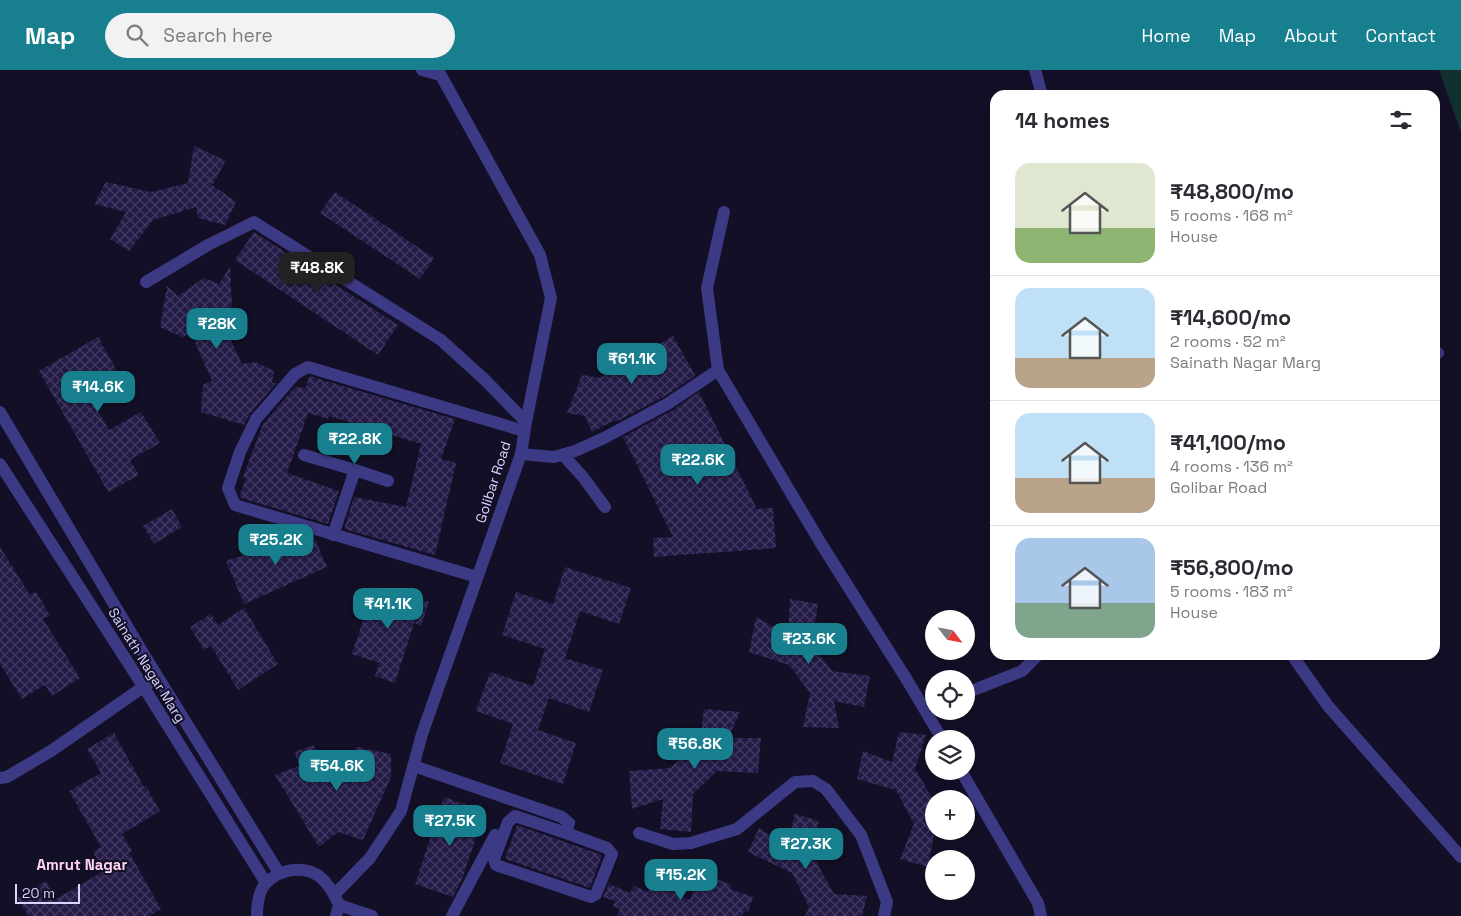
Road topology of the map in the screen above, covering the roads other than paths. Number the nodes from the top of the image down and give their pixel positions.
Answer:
1 (422, 70) edge
2 (1035, 70) edge
3 (439, 73) edge
4 (1041, 90) edge
5 (724, 212) dead end
6 (146, 282) dead end
7 (718, 370) junction
8 (0, 412) edge
9 (525, 426) junction
10 (521, 454) junction
11 (304, 455) dead end
12 (563, 455) junction
13 (0, 464) edge
14 (355, 470) junction
15 (388, 481) dead end
16 (606, 507) dead end
17 (334, 536) junction
18 (477, 577) junction
19 (1033, 660) edge
20 (1296, 660) edge
21 (158, 677) junction
22 (143, 686) junction
23 (975, 690) edge
24 (925, 702) edge
25 (414, 766) junction
26 (0, 778) edge
27 (966, 780) edge
28 (566, 833) junction
29 (639, 833) dead end
30 (495, 835) dead end
31 (1461, 857) edge
32 (279, 873) junction
33 (266, 883) junction
34 (336, 905) edge
35 (257, 916) edge
36 (372, 916) edge
37 (452, 916) edge
38 (884, 916) edge
39 (1040, 916) edge

1 - 3 street
2 - 4 street
3 - 9 street, Golibar Road
5 - 7 street
6 - 9 street
7 - 12 street
7 - 24 street
8 - 21 street
9 - 10 street, Golibar Road
9 - 17 street
10 - 12 street
10 - 18 street, Golibar Road
11 - 14 street
12 - 16 street
13 - 22 street, Sainath Nagar Marg
14 - 15 street
14 - 17 street
17 - 18 street
18 - 25 street, Golibar Road
19 - 23 street
20 - 31 street
21 - 22 street
21 - 32 street
22 - 26 street
22 - 33 street, Sainath Nagar Marg
25 - 28 street
25 - 34 street, Golibar Road
27 - 39 street
28 - 28 street
29 - 38 street
30 - 37 street
32 - 33 street
32 - 34 street
33 - 35 street
34 - 36 street

